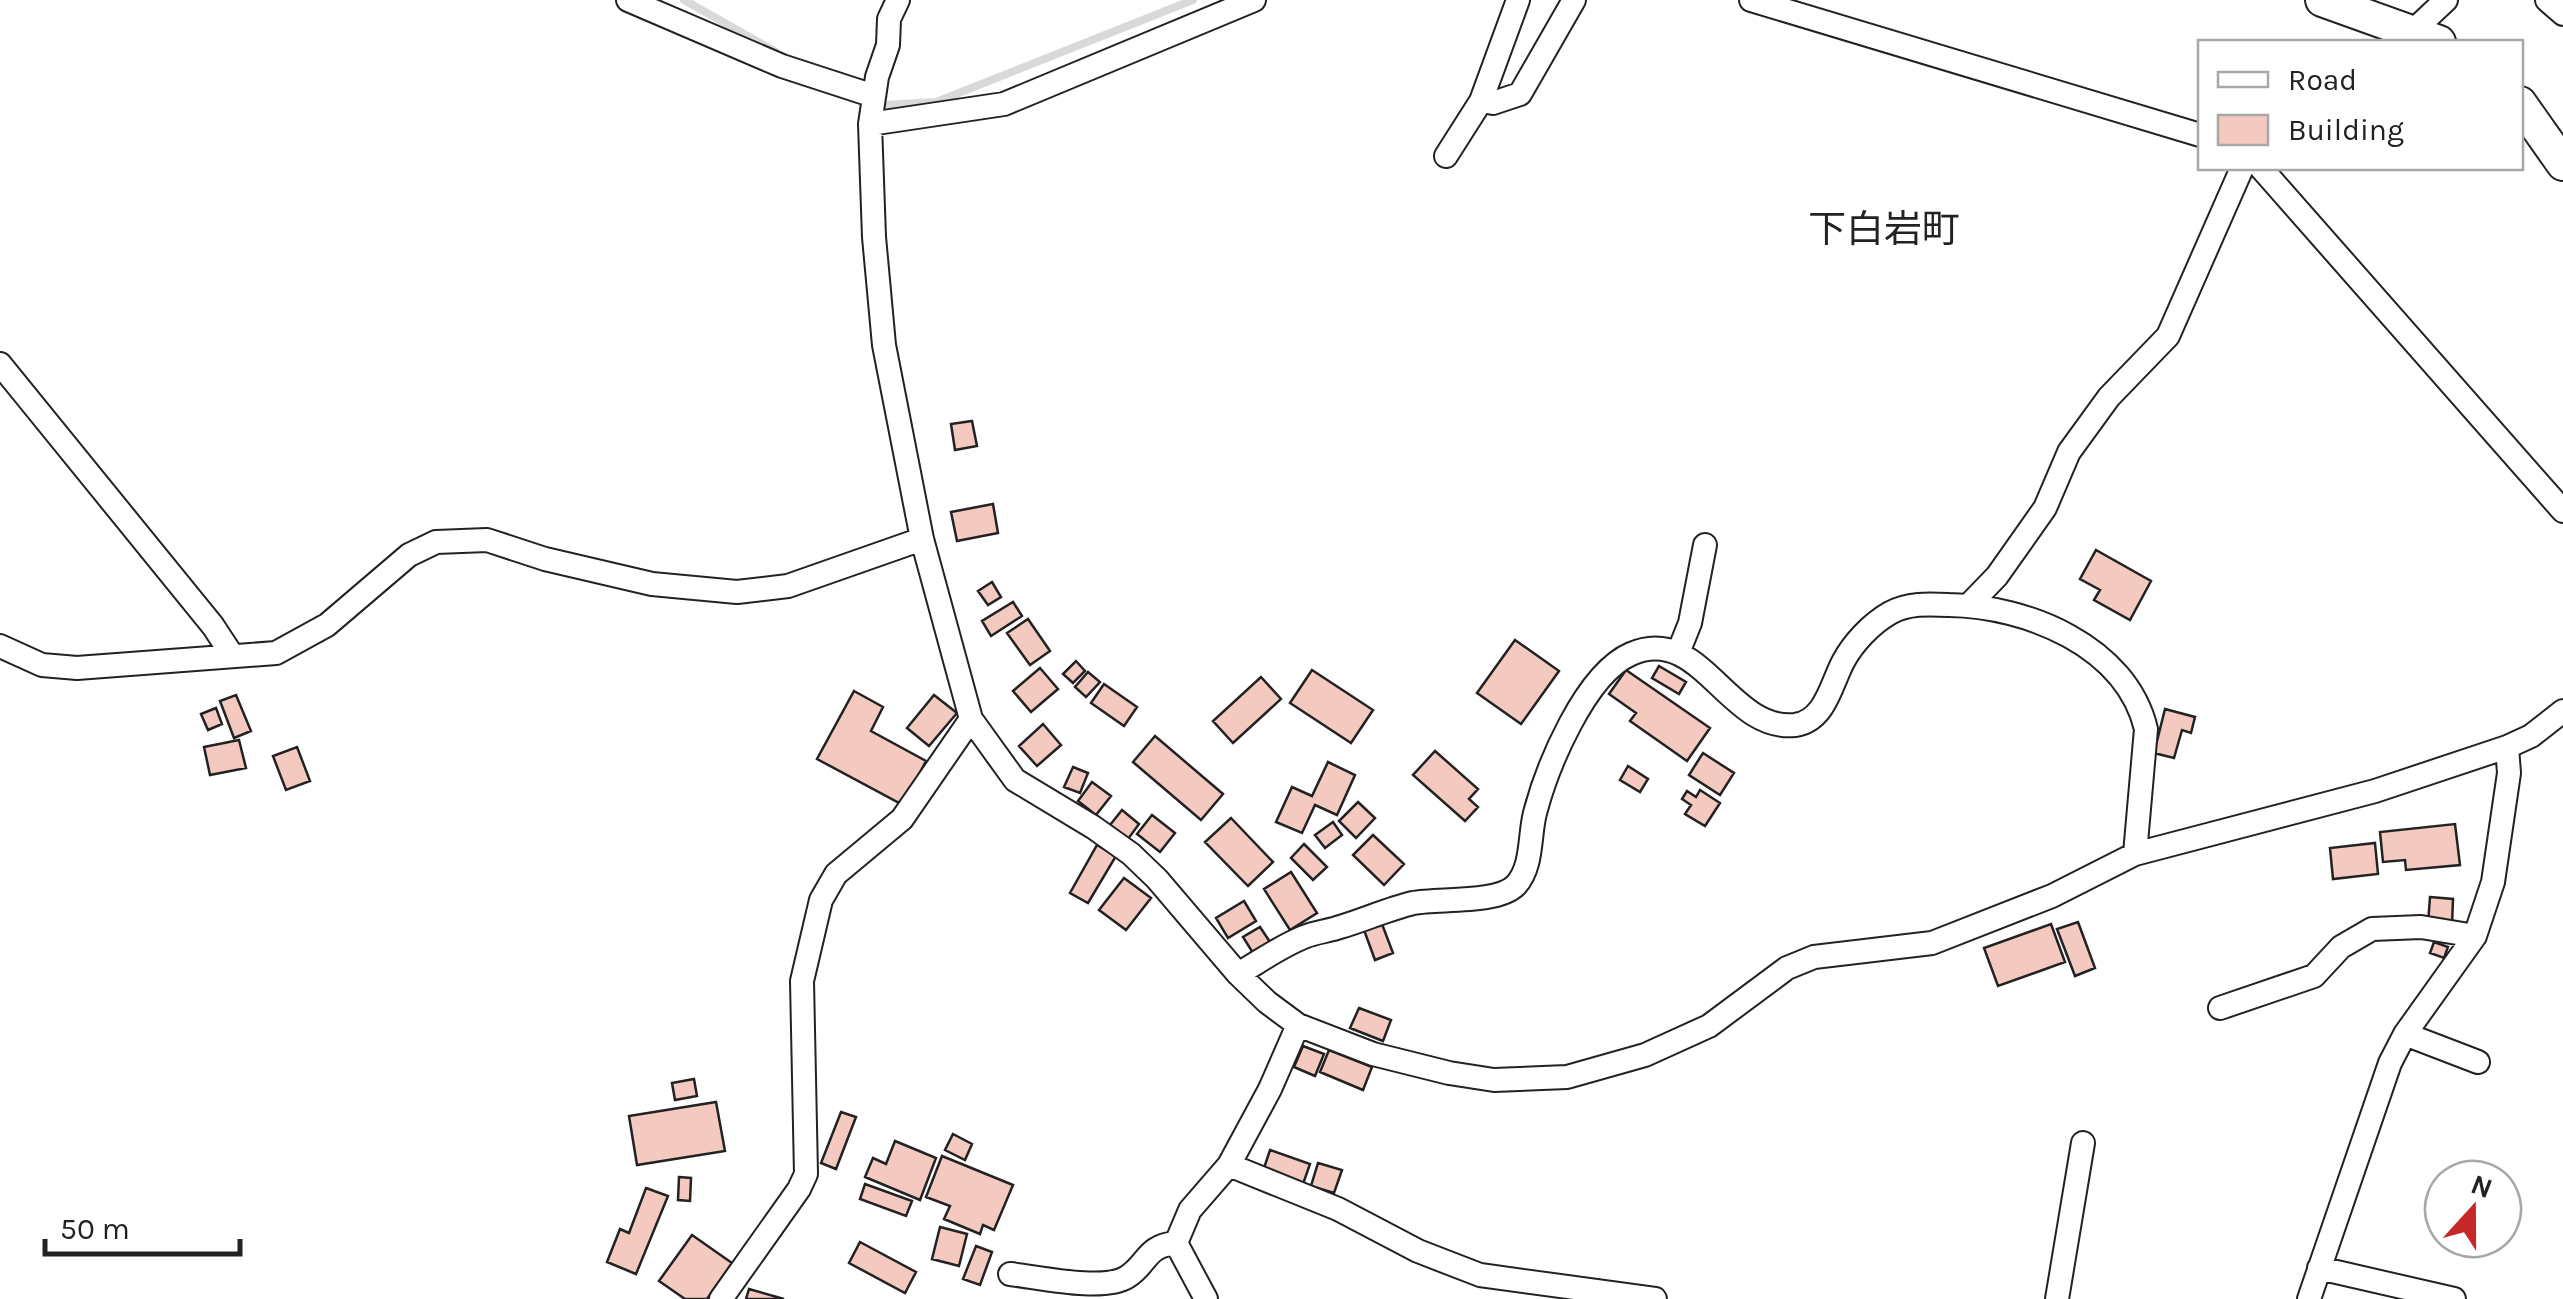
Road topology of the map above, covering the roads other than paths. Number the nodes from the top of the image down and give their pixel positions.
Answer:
1 (628, 0) edge
2 (898, 0) edge
3 (1254, 0) edge
4 (1518, 0) edge
5 (1574, 0) edge
6 (1751, 0) edge
7 (2322, 0) edge
8 (2446, 0) edge
9 (2426, 37) edge
10 (874, 96) junction
11 (1481, 101) junction
12 (2523, 107) edge
13 (870, 124) junction
14 (2198, 134) edge
15 (1446, 156) dead end
16 (2563, 164) edge
17 (2241, 170) edge
18 (2263, 170) edge
19 (0, 364) edge
20 (2563, 511) edge
21 (922, 539) junction
22 (1705, 545) dead end
23 (1968, 606) junction
24 (0, 646) edge
25 (1678, 653) junction
26 (232, 655) junction
27 (2563, 710) edge
28 (972, 719) junction
29 (2507, 747) junction
30 (2134, 854) junction
31 (2475, 936) junction
32 (1238, 974) junction
33 (2220, 1008) dead end
34 (1298, 1025) junction
35 (2405, 1034) junction
36 (2478, 1062) dead end
37 (2083, 1143) dead end
38 (1229, 1165) junction
39 (1176, 1244) junction
40 (2320, 1268) junction
41 (1010, 1274) dead end
42 (721, 1299) edge
43 (1206, 1299) edge
44 (1655, 1299) edge
45 (2057, 1299) edge
46 (2308, 1299) edge
47 (2454, 1299) edge

1 - 10 street
2 - 10 street
3 - 13 street
4 - 11 street
5 - 11 street
6 - 14 street
7 - 9 street
8 - 9 street
10 - 13 street
11 - 15 street
12 - 16 street
13 - 21 street
17 - 23 street
18 - 20 street
19 - 26 street
21 - 26 street
21 - 28 street
22 - 25 street
23 - 25 street
23 - 30 street
24 - 26 street
25 - 32 street
27 - 29 street
28 - 32 street
28 - 42 street
29 - 30 street
29 - 31 street
30 - 34 street
31 - 33 street
31 - 35 street
32 - 34 street
34 - 38 street
35 - 36 street
35 - 40 street
37 - 45 street
38 - 39 street
38 - 44 street
39 - 41 street
39 - 43 street
40 - 46 street
40 - 47 street

